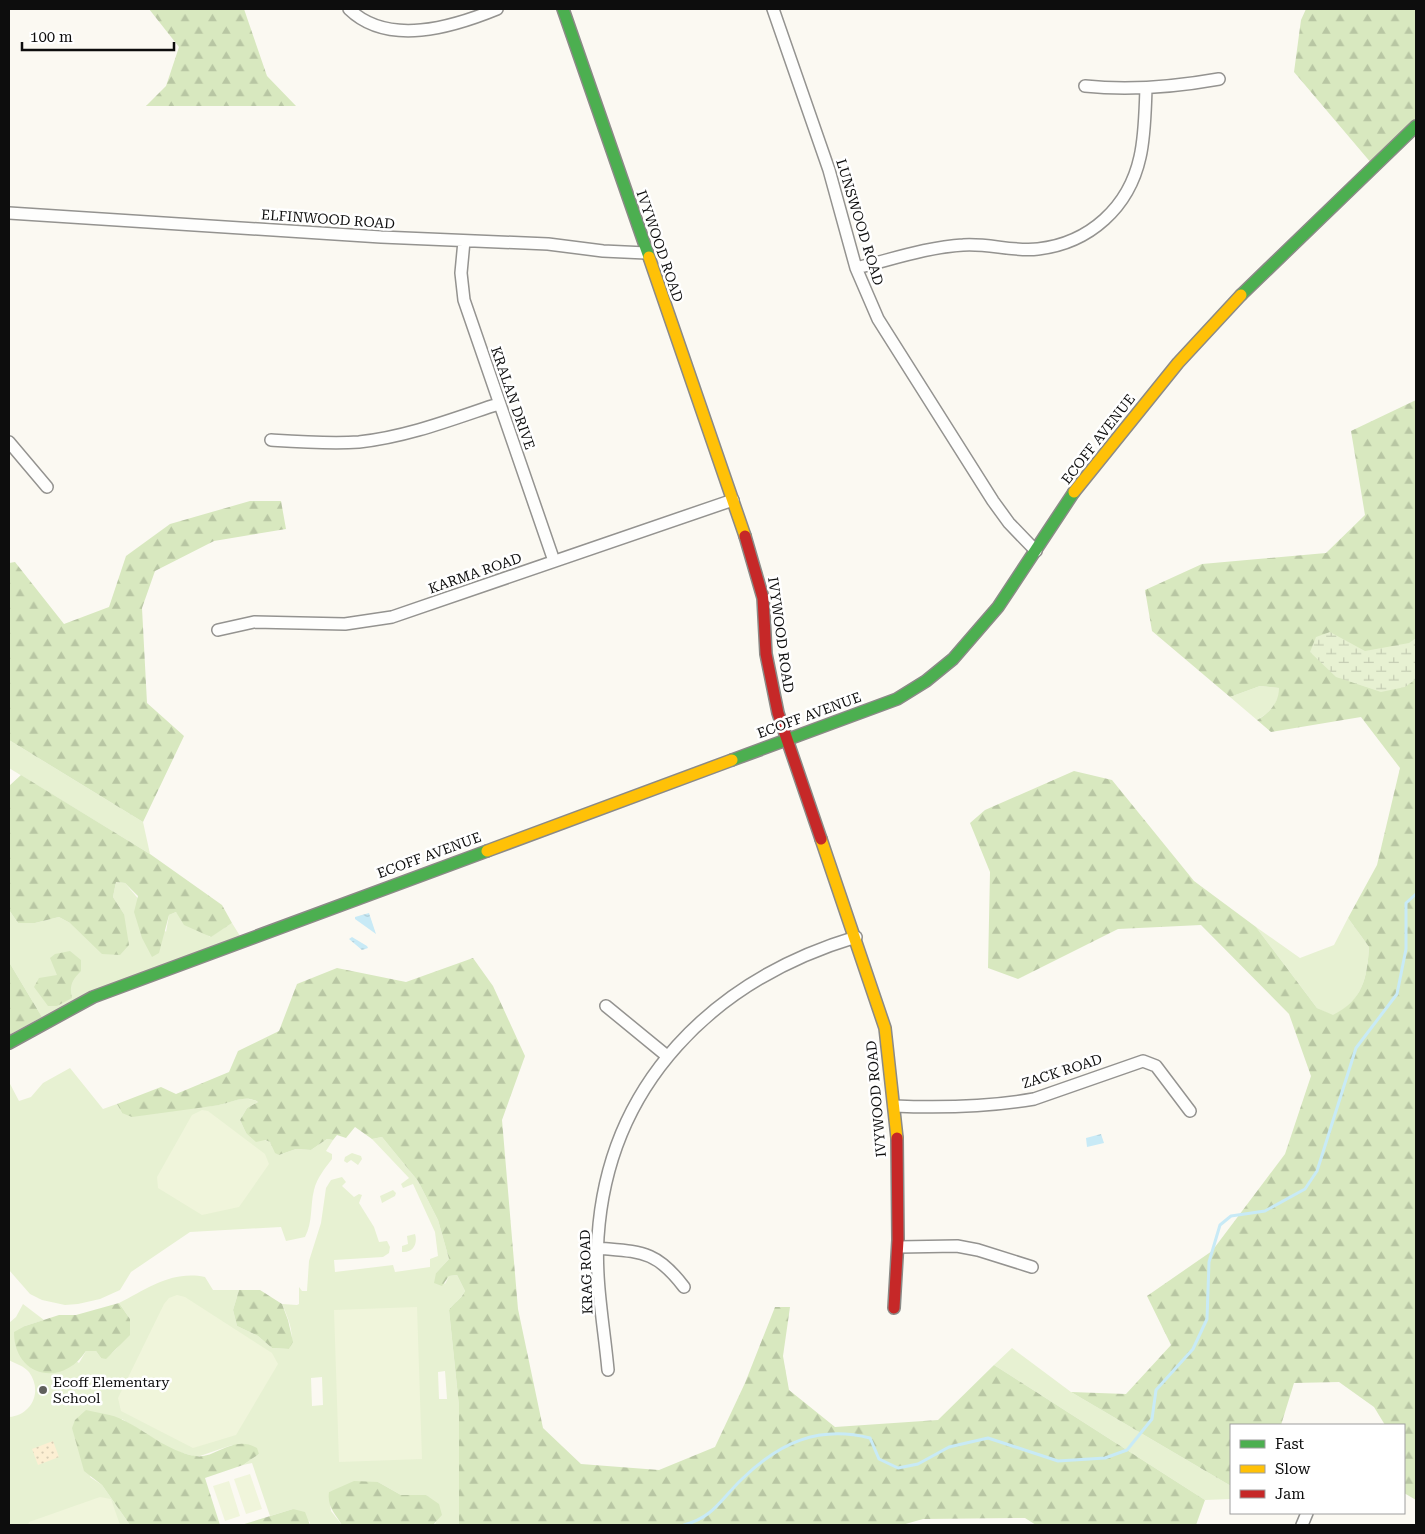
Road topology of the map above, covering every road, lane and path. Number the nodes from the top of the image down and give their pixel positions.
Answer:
1 (349, 9) edge
2 (497, 9) edge
3 (563, 9) edge
4 (773, 9) edge
5 (1219, 79) dead end
6 (1085, 86) dead end
7 (1146, 89) junction
8 (1416, 126) edge
9 (9, 213) edge
10 (464, 242) junction
11 (646, 253) junction
12 (856, 268) junction
13 (498, 404) junction
14 (271, 440) dead end
15 (9, 442) edge
16 (47, 487) dead end
17 (733, 500) junction
18 (1036, 551) junction
19 (554, 561) junction
20 (218, 630) dead end
21 (786, 740) junction
22 (856, 937) junction
23 (606, 1006) dead end
24 (9, 1043) edge
25 (667, 1056) junction
26 (894, 1106) junction
27 (1190, 1111) dead end
28 (899, 1247) junction
29 (598, 1248) junction
30 (1032, 1267) dead end
31 (684, 1287) dead end
32 (894, 1308) dead end
33 (608, 1370) dead end

1 - 2 street
3 - 11 street, IVYWOOD ROAD
4 - 12 street, LUNSWOOD ROAD
5 - 7 street
6 - 7 street
7 - 12 street
8 - 18 street, ECOFF AVENUE
9 - 10 street, ELFINWOOD ROAD
10 - 11 street, ELFINWOOD ROAD
10 - 13 street, KRALAN DRIVE
11 - 17 street, IVYWOOD ROAD
12 - 18 street, LUNSWOOD ROAD
13 - 14 street
13 - 19 street, KRALAN DRIVE
15 - 16 street
17 - 19 street, KARMA ROAD
17 - 21 street, IVYWOOD ROAD
18 - 21 street, ECOFF AVENUE
19 - 20 street, KARMA ROAD
21 - 22 street, IVYWOOD ROAD
21 - 24 street, ECOFF AVENUE
22 - 25 street, KRAG ROAD
22 - 26 street, IVYWOOD ROAD
23 - 25 street
25 - 29 street, KRAG ROAD
26 - 27 street, ZACK ROAD
26 - 28 street, IVYWOOD ROAD
28 - 30 street
28 - 32 street, IVYWOOD ROAD
29 - 31 street
29 - 33 street, KRAG ROAD

